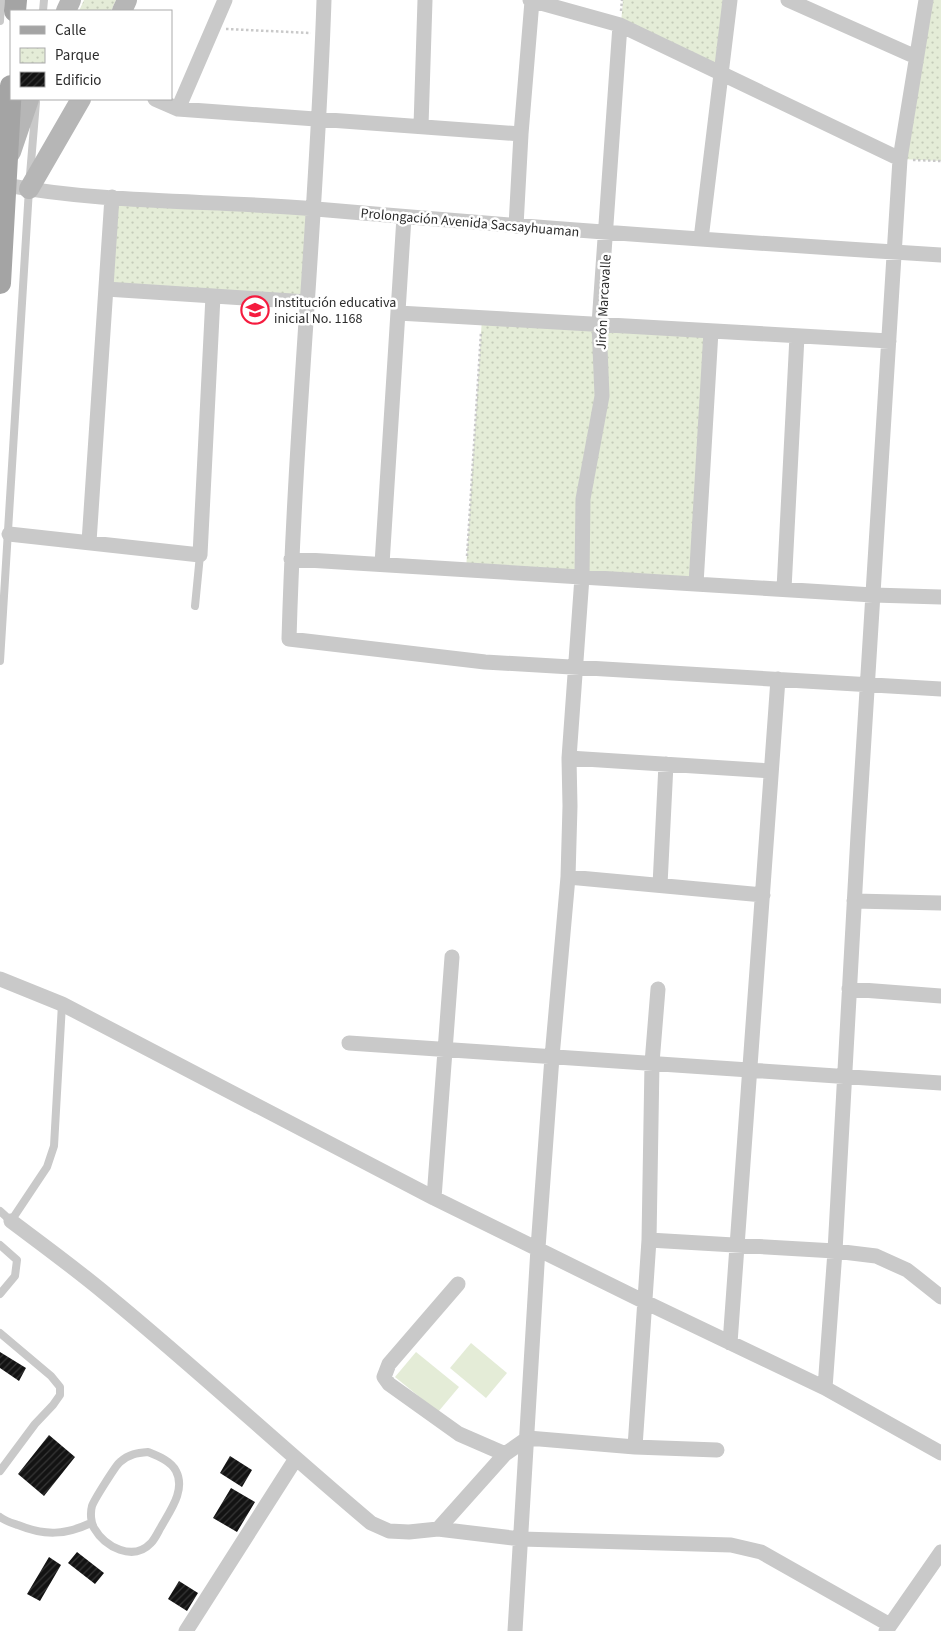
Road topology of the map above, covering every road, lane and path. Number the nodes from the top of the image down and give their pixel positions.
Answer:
1 (1, 0) edge
2 (225, 0) edge
3 (324, 0) edge
4 (425, 0) edge
5 (531, 0) edge
6 (730, 0) edge
7 (788, 0) edge
8 (926, 0) edge
9 (0, 21) edge
10 (620, 25) junction
11 (212, 29) junction
12 (323, 34) junction
13 (916, 56) junction
14 (721, 74) junction
15 (10, 97) edge
16 (29, 100) edge
17 (36, 100) edge
18 (80, 100) edge
19 (157, 100) edge
20 (178, 109) junction
21 (318, 118) junction
22 (421, 126) junction
23 (521, 134) junction
24 (900, 159) junction
25 (941, 161) edge
26 (3, 176) edge
27 (29, 189) junction
28 (112, 197) junction
29 (314, 209) junction
30 (404, 217) junction
31 (516, 226) junction
32 (607, 233) junction
33 (701, 239) junction
34 (895, 252) junction
35 (941, 255) edge
36 (0, 283) edge
37 (106, 289) junction
38 (213, 296) junction
39 (308, 302) junction
40 (398, 313) junction
41 (482, 318) junction
42 (599, 324) junction
43 (711, 331) junction
44 (797, 336) junction
45 (889, 341) junction
46 (9, 534) junction
47 (89, 542) junction
48 (200, 555) junction
49 (291, 559) junction
50 (382, 564) junction
51 (466, 570) junction
52 (582, 577) junction
53 (696, 584) junction
54 (784, 590) junction
55 (873, 595) junction
56 (941, 597) edge
57 (196, 606) dead end
58 (0, 661) edge
59 (574, 668) junction
60 (778, 679) junction
61 (868, 684) junction
62 (941, 689) edge
63 (569, 758) junction
64 (666, 764) junction
65 (771, 771) junction
66 (568, 877) junction
67 (660, 884) junction
68 (763, 894) junction
69 (854, 902) junction
70 (941, 903) edge
71 (452, 956) dead end
72 (0, 979) edge
73 (658, 989) dead end
74 (849, 989) junction
75 (941, 996) edge
76 (62, 1004) junction
77 (349, 1043) dead end
78 (444, 1051) junction
79 (552, 1057) junction
80 (652, 1063) junction
81 (750, 1070) junction
82 (844, 1076) junction
83 (941, 1083) edge
84 (434, 1198) junction
85 (6, 1216) edge
86 (649, 1240) junction
87 (0, 1244) edge
88 (738, 1245) junction
89 (538, 1248) junction
90 (835, 1251) junction
91 (458, 1284) dead end
92 (0, 1294) edge
93 (941, 1296) edge
94 (645, 1302) junction
95 (0, 1333) edge
96 (730, 1343) junction
97 (825, 1388) junction
98 (528, 1438) junction
99 (635, 1447) junction
100 (717, 1450) dead end
101 (941, 1453) edge
102 (505, 1454) junction
103 (295, 1460) junction
104 (0, 1472) edge
105 (0, 1517) edge
106 (91, 1523) junction
107 (438, 1529) junction
108 (521, 1539) junction
109 (941, 1552) edge
110 (888, 1628) edge
111 (186, 1631) edge
112 (515, 1631) edge

1 - 9 lane
2 - 11 street
3 - 12 street
4 - 22 street
5 - 10 street
5 - 23 street
6 - 14 street
7 - 13 street
8 - 13 street
10 - 14 street
10 - 32 street, Jirón Marcavalle
11 - 12 path
11 - 20 street
12 - 21 street
13 - 24 street
14 - 24 street
14 - 33 street
15 - 26 main road
16 - 26 main road
17 - 27 lane
18 - 27 main road
19 - 20 street
20 - 21 street
21 - 22 street
21 - 29 street
22 - 23 street
23 - 31 street
24 - 25 path
24 - 34 street
26 - 27 street, Prolongación Avenida Sacsayhuaman
26 - 36 main road
27 - 28 street, Prolongación Avenida Sacsayhuaman
27 - 46 lane
28 - 29 street, Prolongación Avenida Sacsayhuaman
28 - 37 street
29 - 30 street, Prolongación Avenida Sacsayhuaman
29 - 39 street
30 - 31 street, Prolongación Avenida Sacsayhuaman
30 - 40 street
31 - 32 street, Prolongación Avenida Sacsayhuaman
32 - 33 street, Prolongación Avenida Sacsayhuaman
32 - 42 street, Jirón Marcavalle
33 - 34 street, Prolongación Avenida Sacsayhuaman
34 - 35 street, Prolongación Avenida Sacsayhuaman
34 - 45 street
37 - 38 street
37 - 47 street
38 - 39 street
38 - 48 street
39 - 49 street
40 - 41 street
40 - 50 street
41 - 42 street
41 - 51 path
42 - 43 street
42 - 52 street, Jirón Marcavalle
43 - 44 street
43 - 53 street
44 - 45 street
44 - 54 street
45 - 55 street
46 - 47 street
46 - 58 lane
47 - 48 street
48 - 57 lane
49 - 50 street
49 - 59 street
50 - 51 street
51 - 52 street
52 - 53 street
52 - 59 street, Jirón Marcavalle
53 - 54 street
54 - 55 street
55 - 56 street
55 - 61 street
59 - 60 street
59 - 63 street, Jirón Marcavalle
60 - 61 street
60 - 65 street
61 - 62 street
61 - 69 street
63 - 64 street
63 - 66 street, Jirón Marcavalle
64 - 65 street
64 - 67 street
65 - 68 street
66 - 67 street
66 - 79 street, Jirón Marcavalle
67 - 68 street
68 - 81 street
69 - 70 street
69 - 74 street
71 - 78 street
72 - 76 street
73 - 80 street
74 - 75 street
74 - 82 street
76 - 84 street
76 - 85 lane
77 - 78 street
78 - 79 street
78 - 84 street
79 - 80 street
79 - 89 street, Jirón Marcavalle
80 - 81 street
80 - 86 street
81 - 82 street
81 - 88 street
82 - 83 street
82 - 90 street
84 - 89 street
85 - 103 street
86 - 88 street
86 - 94 street
87 - 92 lane
88 - 90 street
88 - 96 street
89 - 94 street
89 - 98 street, Jirón Marcavalle
90 - 93 street
90 - 97 street
91 - 102 street
94 - 96 street
94 - 99 street
95 - 104 lane
96 - 97 street
97 - 101 street
98 - 99 street
98 - 102 street
98 - 108 street, Jirón Marcavalle
99 - 100 street
102 - 107 street
103 - 107 street
103 - 111 street
105 - 106 lane
106 - 106 lane
107 - 108 street
108 - 110 street
108 - 112 street, Jirón Marcavalle
109 - 110 street

